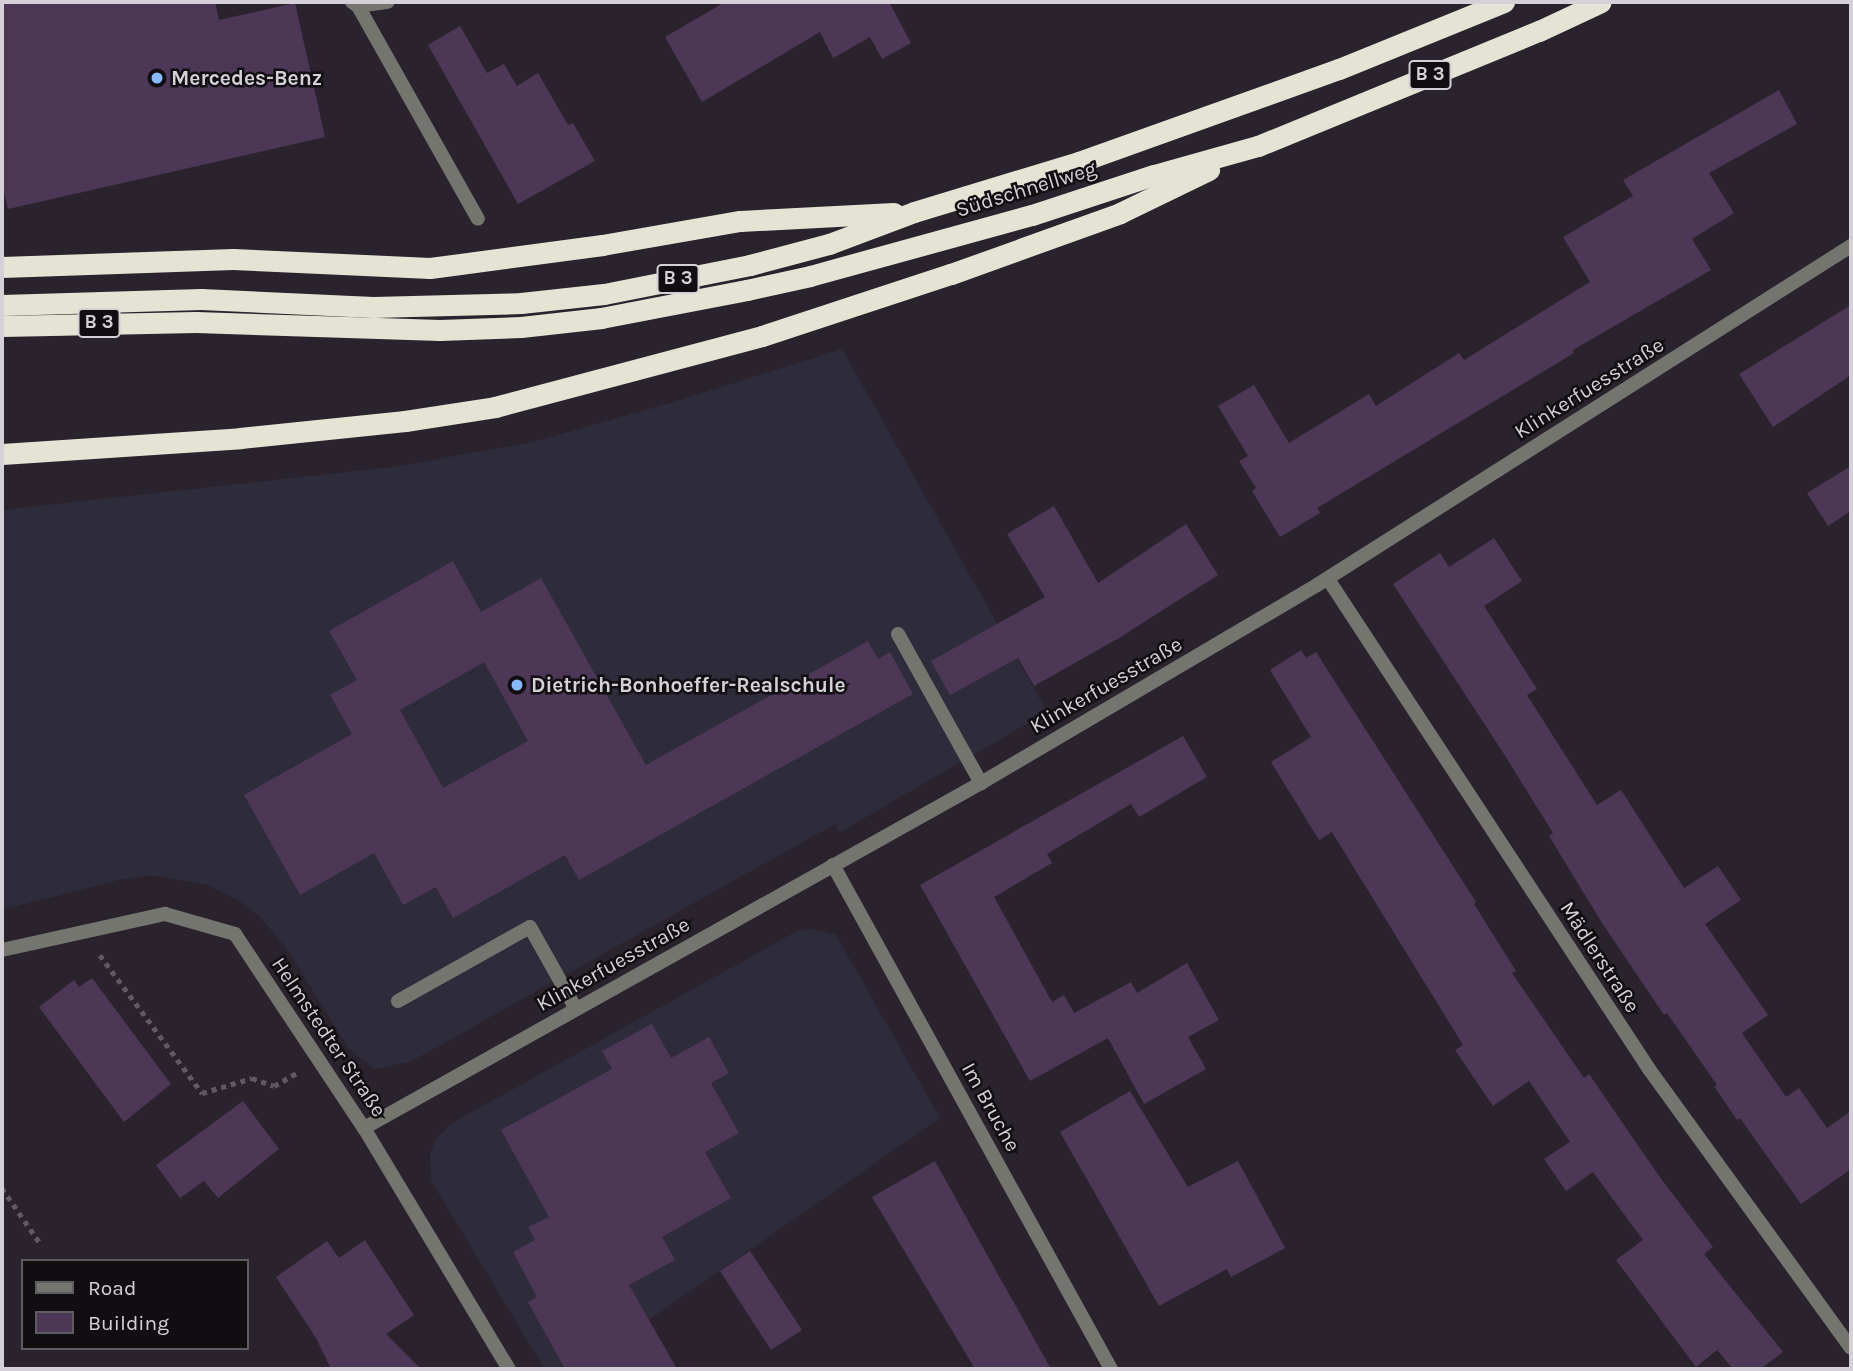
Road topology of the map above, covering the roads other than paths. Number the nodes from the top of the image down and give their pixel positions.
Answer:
1 (388, 2) edge
2 (1504, 2) edge
3 (1601, 2) edge
4 (355, 4) edge
5 (1258, 146) junction
6 (914, 212) junction
7 (478, 219) dead end
8 (1851, 246) edge
9 (2, 267) edge
10 (2, 305) edge
11 (2, 326) edge
12 (2, 454) edge
13 (1328, 579) junction
14 (898, 634) dead end
15 (981, 783) junction
16 (833, 865) junction
17 (2, 950) edge
18 (398, 1001) dead end
19 (576, 1009) junction
20 (364, 1128) junction
21 (1851, 1348) edge
22 (509, 1369) edge
23 (1111, 1369) edge

1 - 4 street
2 - 6 highway, Südschnellweg / B 3
3 - 5 highway, Südschnellweg / B 3
4 - 7 street
5 - 11 highway, Südschnellweg / B 3
5 - 12 highway
6 - 9 highway
6 - 10 highway, Südschnellweg / B 3
8 - 13 street, Klinkerfuesstraße
13 - 15 street, Klinkerfuesstraße
13 - 21 street, Mädlerstraße
14 - 15 street
15 - 16 street, Klinkerfuesstraße
16 - 19 street, Klinkerfuesstraße
16 - 23 street, Im Bruche
17 - 20 street, Helmstedter Straße
18 - 19 street
19 - 20 street, Klinkerfuesstraße
20 - 22 street, Helmstedter Straße

